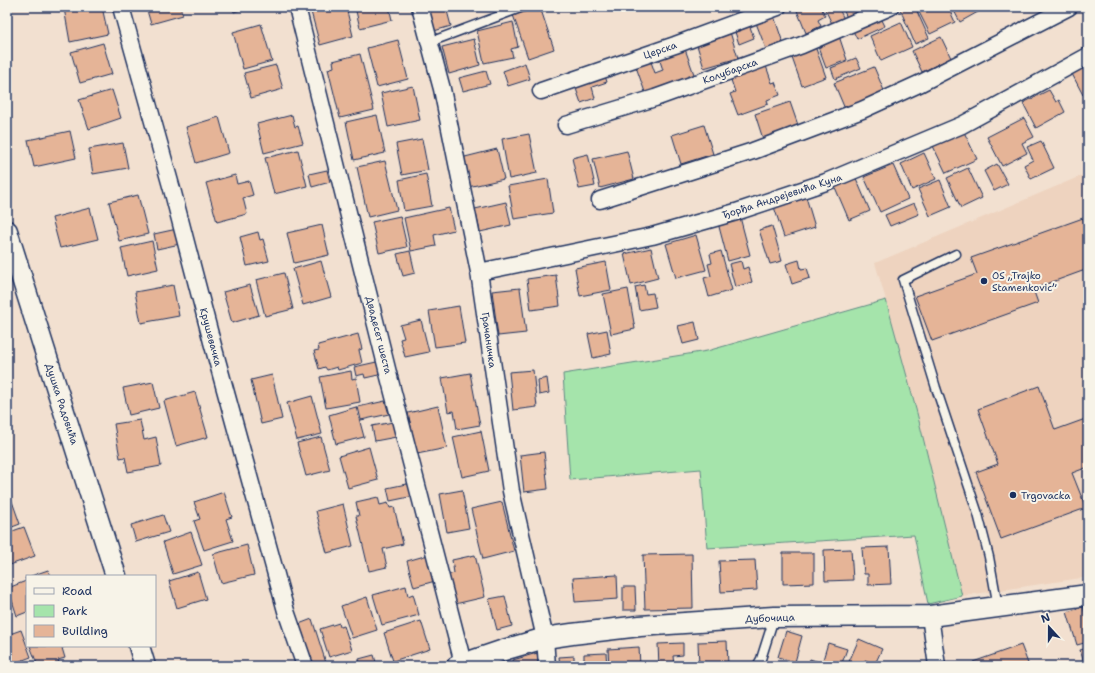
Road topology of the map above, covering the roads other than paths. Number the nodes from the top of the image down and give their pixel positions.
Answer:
1 (121, 7) edge
2 (298, 7) edge
3 (420, 7) edge
4 (523, 7) edge
5 (778, 7) edge
6 (890, 7) edge
7 (1069, 7) edge
8 (430, 42) junction
9 (1088, 56) edge
10 (541, 91) dead end
11 (566, 125) dead end
12 (600, 200) dead end
13 (7, 231) edge
14 (956, 254) dead end
15 (479, 272) junction
16 (116, 575) edge
17 (1088, 595) edge
18 (998, 607) junction
19 (774, 616) junction
20 (930, 616) junction
21 (545, 638) junction
22 (139, 647) edge
23 (460, 665) edge
24 (145, 666) edge
25 (305, 666) edge
26 (547, 666) edge
27 (758, 666) edge
28 (937, 666) edge

1 - 25 street, Крушевачка
2 - 23 street, Двадесет шеста
3 - 8 street, Грачаничка
4 - 8 lane
5 - 10 street, Церска
6 - 11 street, Колубарска
7 - 12 street
8 - 15 street, Грачаничка
9 - 15 street, Ђорђа Андрејевића Куна
13 - 16 street, Душка Радовића
14 - 18 lane
15 - 21 street, Грачаничка
17 - 18 street, Дубочица
18 - 20 street, Дубочица
19 - 20 street, Дубочица
19 - 21 street, Дубочица
19 - 27 lane
20 - 28 street
21 - 23 street, Дубочица
21 - 26 street, Грачаничка
22 - 24 street

